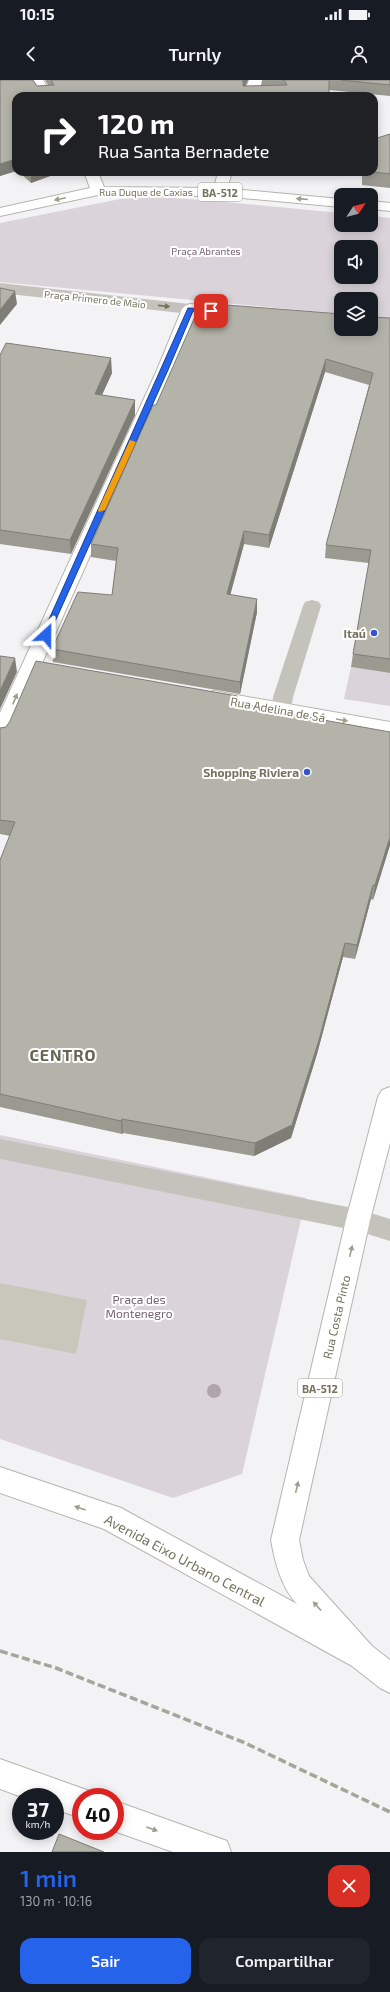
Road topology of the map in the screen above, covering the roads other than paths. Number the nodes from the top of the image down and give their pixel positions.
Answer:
1 (36, 80) edge
2 (256, 80) edge
3 (44, 92) edge
4 (255, 92) edge
5 (92, 176) edge
6 (224, 176) edge
7 (98, 191) junction
8 (220, 192) junction
9 (334, 201) edge
10 (378, 206) edge
11 (389, 207) edge
12 (0, 212) edge
13 (0, 288) edge
14 (190, 309) junction
15 (242, 314) edge
16 (312, 606) dead end
17 (195, 694) edge
18 (282, 710) junction
19 (390, 729) edge
20 (0, 735) edge
21 (390, 1097) edge
22 (0, 1149) edge
23 (358, 1220) junction
24 (390, 1230) edge
25 (0, 1480) edge
26 (362, 1656) junction
27 (390, 1678) edge
28 (0, 1774) edge
29 (72, 1800) edge
30 (124, 1819) edge
31 (216, 1852) edge

1 - 3 main road
2 - 4 main road
5 - 7 main road
6 - 8 main road
7 - 8 main road, Rua Duque de Caxias / BA-512
7 -> 12 main road, Rua Duque de Caxias / BA-512
9 -> 8 main road, Rua Duque de Caxias / BA-512
10 - 11 main road
13 -> 14 street, Praça Primero de Maio
14 - 15 main road
20 -> 14 main road
16 - 18 street
17 - 18 main road, Rua Adelina de Sá
18 -> 19 main road, Rua Adelina de Sá
21 - 23 main road, Rua Costa Pinto / BA-512
22 - 23 street
23 - 24 street
26 -> 23 main road, Rua Costa Pinto / BA-512
26 -> 25 main road, Avenida Eixo Urbano Central
26 - 27 main road, BA-512
28 - 29 main road
30 -> 31 main road

